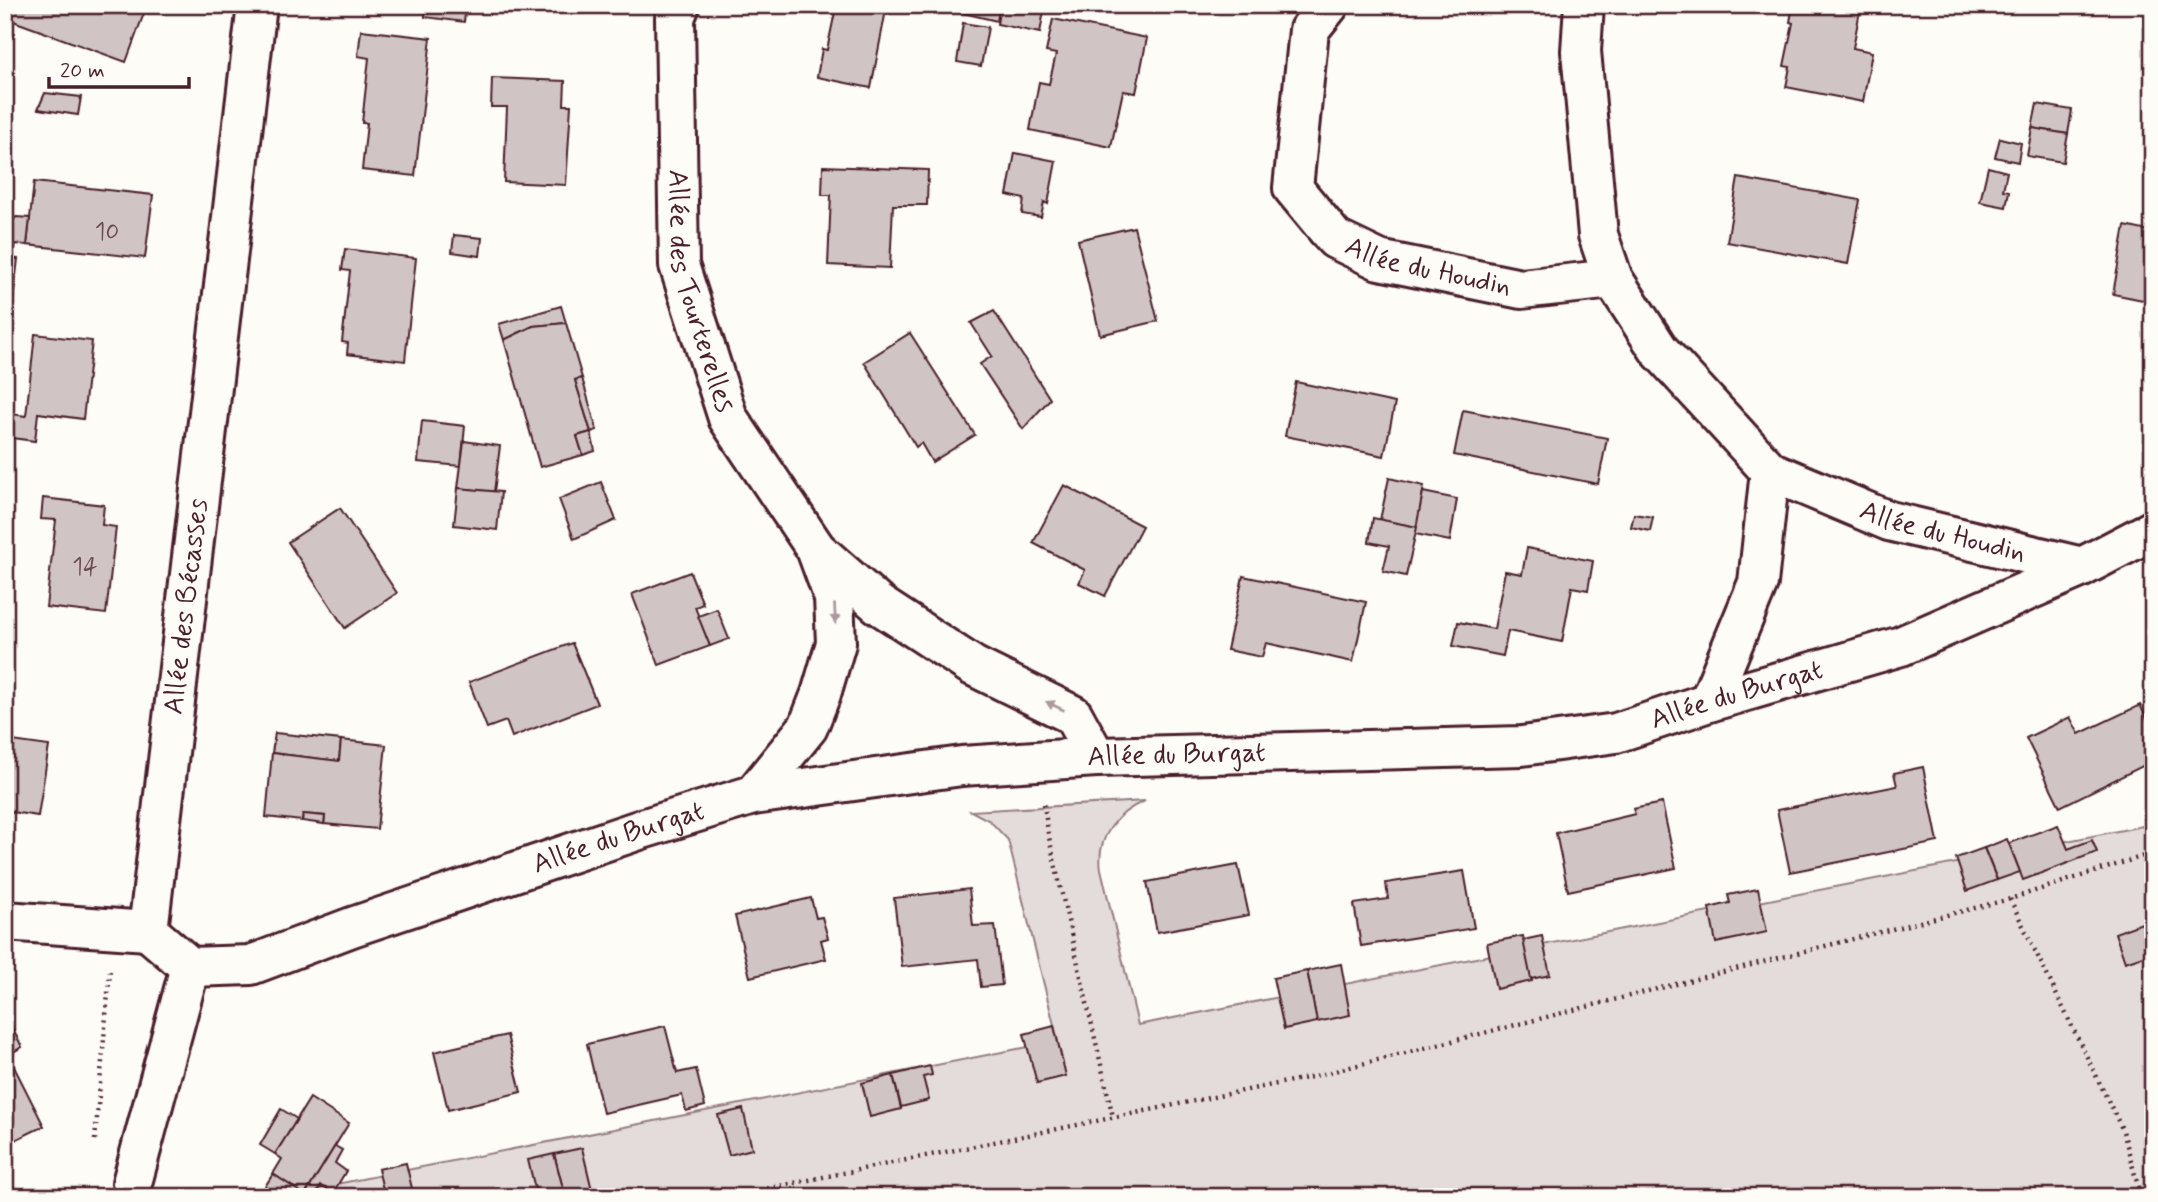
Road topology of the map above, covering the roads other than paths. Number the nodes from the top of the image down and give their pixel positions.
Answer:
1 (257, 5) edge
2 (680, 5) edge
3 (1329, 5) edge
4 (1584, 5) edge
5 (1613, 279) junction
6 (1770, 471) junction
7 (2153, 530) edge
8 (816, 549) junction
9 (2082, 567) junction
10 (1709, 702) junction
11 (1096, 758) junction
12 (753, 795) junction
13 (5, 920) edge
14 (148, 931) junction
15 (190, 967) junction
16 (132, 1183) dead end

1 - 14 street, Allée des Bécasses
2 - 8 street, Allée des Tourterelles
3 - 5 street, Allée du Houdin
4 - 5 street, Allée du Houdin
5 - 6 street, Allée du Houdin
6 - 9 street, Allée du Houdin
6 - 10 street
7 - 9 street, Allée du Burgat
11 -> 8 street, Allée des Tourterelles
8 -> 12 street, Allée des Tourterelles
9 - 10 street, Allée du Burgat
10 - 11 street, Allée du Burgat
11 - 12 street, Allée du Burgat
12 - 15 street, Allée du Burgat
13 - 14 street
14 - 15 street
15 - 16 street

